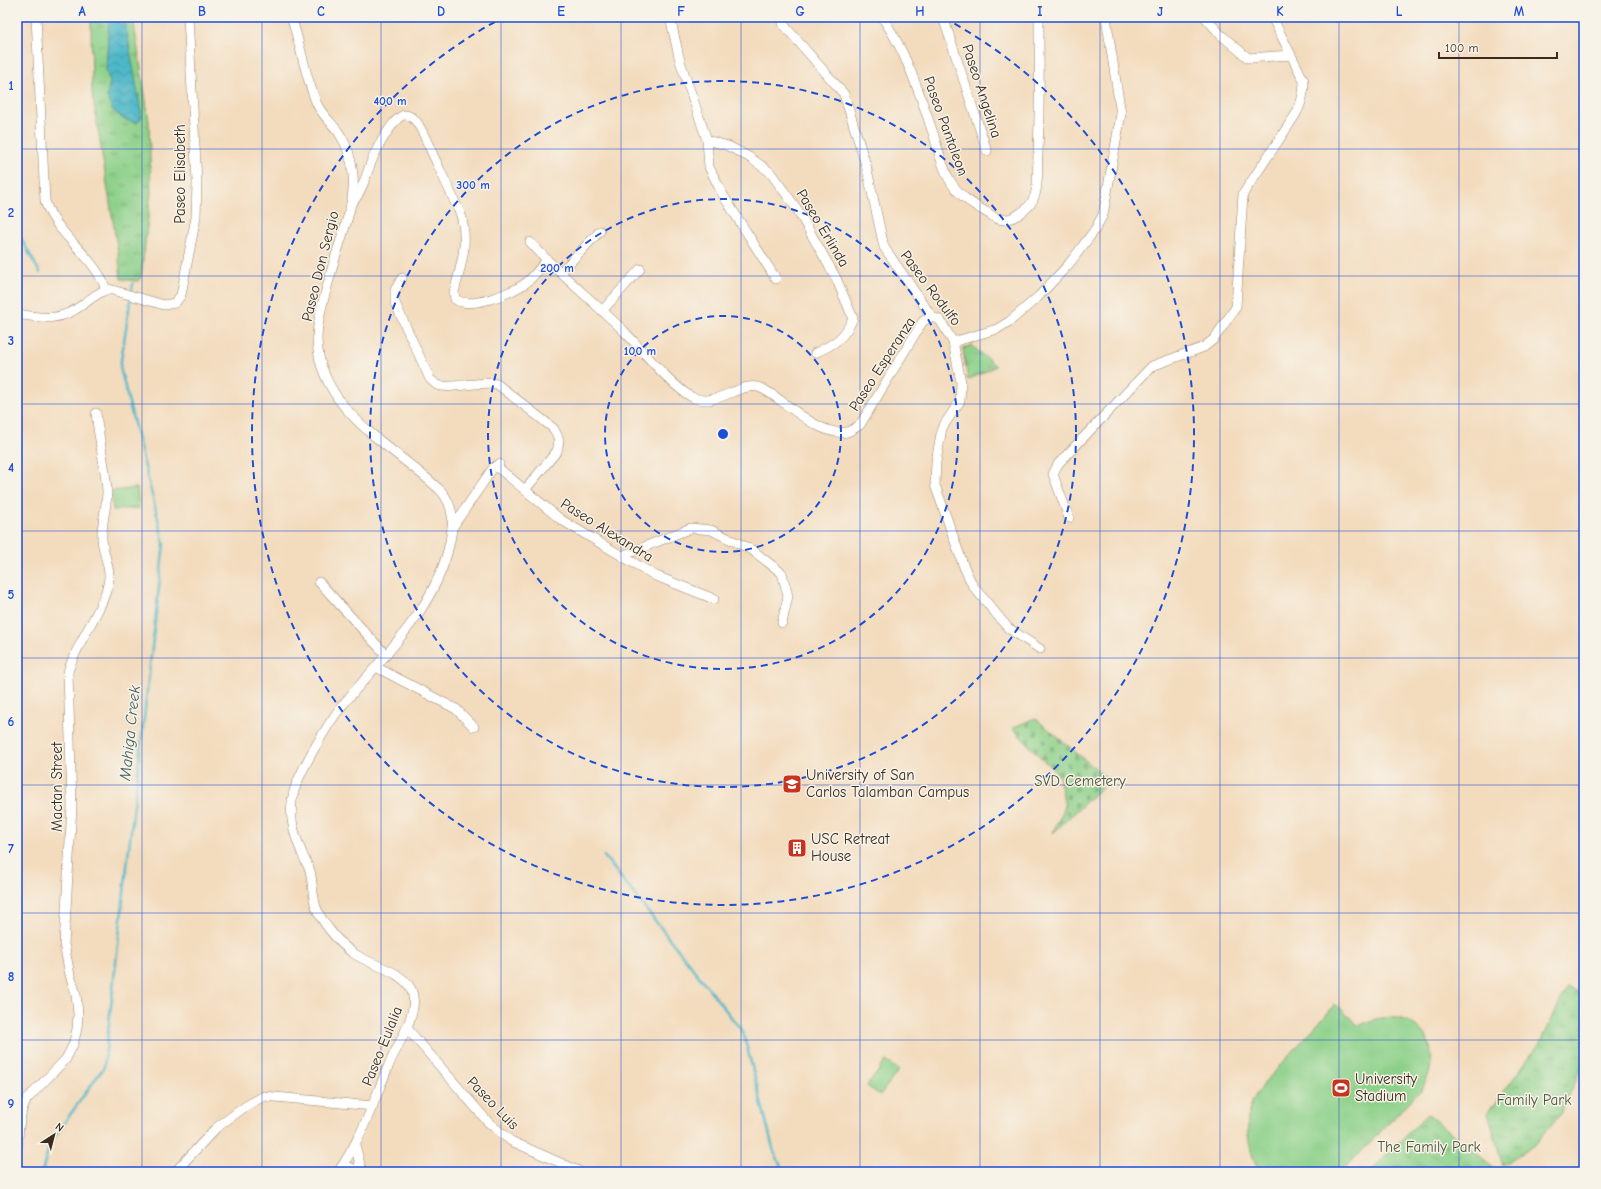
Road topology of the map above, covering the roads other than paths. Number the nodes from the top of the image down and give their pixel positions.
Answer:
1 (36, 17) edge
2 (188, 17) edge
3 (291, 17) edge
4 (670, 17) edge
5 (882, 17) edge
6 (943, 17) edge
7 (1039, 17) edge
8 (1106, 17) edge
9 (1205, 17) edge
10 (1272, 17) edge
11 (783, 24) dead end
12 (1290, 55) junction
13 (707, 140) junction
14 (987, 151) dead end
15 (350, 205) junction
16 (600, 231) dead end
17 (530, 242) dead end
18 (547, 260) junction
19 (640, 269) dead end
20 (561, 272) junction
21 (402, 278) dead end
22 (776, 279) dead end
23 (106, 290) junction
24 (602, 311) junction
25 (17, 314) edge
26 (932, 318) junction
27 (953, 342) junction
28 (815, 353) dead end
29 (96, 413) dead end
30 (525, 490) junction
31 (1069, 518) dead end
32 (452, 528) junction
33 (622, 556) junction
34 (318, 582) dead end
35 (714, 599) dead end
36 (782, 623) dead end
37 (1040, 649) dead end
38 (386, 655) junction
39 (376, 667) junction
40 (474, 727) dead end
41 (292, 804) joint
42 (406, 1027) junction
43 (373, 1106) junction
44 (355, 1145) junction
45 (17, 1150) edge
46 (340, 1168) edge
47 (579, 1171) dead end
48 (175, 1172) edge

1 - 23 street
2 - 23 street, Paseo Elisabeth
3 - 15 street, Paseo Don Sergio
4 - 13 street
5 - 7 street, Paseo Pantaleon
6 - 14 street, Paseo Angelina
8 - 27 street
9 - 12 street
10 - 12 street
11 - 26 street, Paseo Rodulfo
12 - 31 street
13 - 22 street
13 - 28 street, Paseo Erlinda
15 - 18 street
15 - 32 street, Paseo Don Sergio
16 - 20 street
17 - 18 street, Paseo Esperanza
18 - 20 street, Paseo Esperanza
19 - 24 street
20 - 24 street, Paseo Esperanza
21 - 30 street
23 - 25 street
24 - 26 street, Paseo Esperanza
26 - 27 street, Paseo Rodulfo
27 - 37 street, Paseo Rodulfo
29 - 45 street, Mactan Street
30 - 32 street, Paseo Alexandra
30 - 33 street, Paseo Alexandra
32 - 38 street, Paseo Don Sergio
33 - 35 street, Paseo Alexandra
33 - 36 street
34 - 38 street
38 - 39 street, Paseo Don Sergio
39 - 40 street
39 - 41 street, Paseo Don Sergio
41 - 42 street, Paseo Eulalia
42 - 43 street, Paseo Eulalia
42 - 47 street, Paseo Luis
43 - 44 street, Paseo Eulalia
43 - 48 street
44 - 46 street, Paseo Eulalia
44 - 46 street

